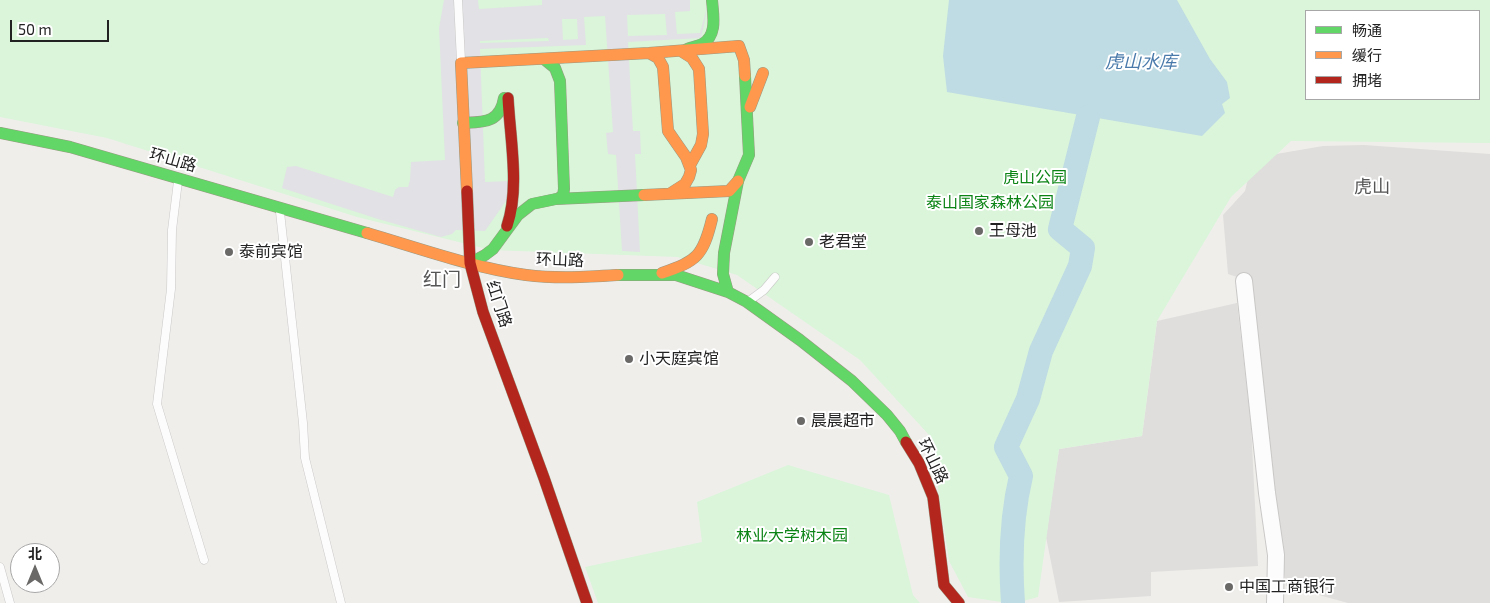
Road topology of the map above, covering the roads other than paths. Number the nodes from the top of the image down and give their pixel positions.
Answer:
1 (458, 0) edge
2 (712, 0) edge
3 (722, 0) edge
4 (726, 21) dead end
5 (732, 35) dead end
6 (739, 46) junction
7 (681, 51) junction
8 (649, 53) junction
9 (544, 59) junction
10 (461, 63) junction
11 (763, 73) dead end
12 (747, 120) junction
13 (462, 123) junction
14 (0, 133) edge
15 (690, 165) junction
16 (178, 179) junction
17 (738, 181) junction
18 (672, 193) junction
19 (558, 199) junction
20 (280, 207) junction
21 (712, 219) dead end
22 (504, 232) junction
23 (470, 263) junction
24 (656, 275) junction
25 (775, 277) dead end
26 (1244, 281) dead end
27 (728, 292) junction
28 (747, 302) junction
29 (204, 560) dead end
30 (0, 567) edge
31 (10, 603) edge
32 (341, 603) edge
33 (587, 603) edge
34 (958, 603) edge
35 (1275, 603) edge

1 - 10 lane, 红门路
2 - 7 street
3 - 4 street
5 - 6 street
6 - 7 street
6 - 12 street
7 - 8 street
7 - 15 street
8 - 9 street
8 - 15 street
9 - 10 street
9 - 19 street
10 - 13 street, 红门路
11 - 12 street
12 - 17 street
13 - 22 street
13 - 23 street, 红门路
14 - 16 street, 环山路
15 - 18 street
16 - 20 street, 环山路
16 - 29 lane
17 - 18 street
17 - 27 street
18 - 19 street
19 - 22 street
20 - 23 street, 环山路
20 - 32 lane
21 - 24 street
22 - 23 street
23 - 24 street, 环山路
23 - 33 street, 红门路
24 - 27 street, 环山路
25 - 28 lane
26 - 35 street
27 - 28 street, 环山路
28 - 34 street, 环山路
30 - 31 lane

